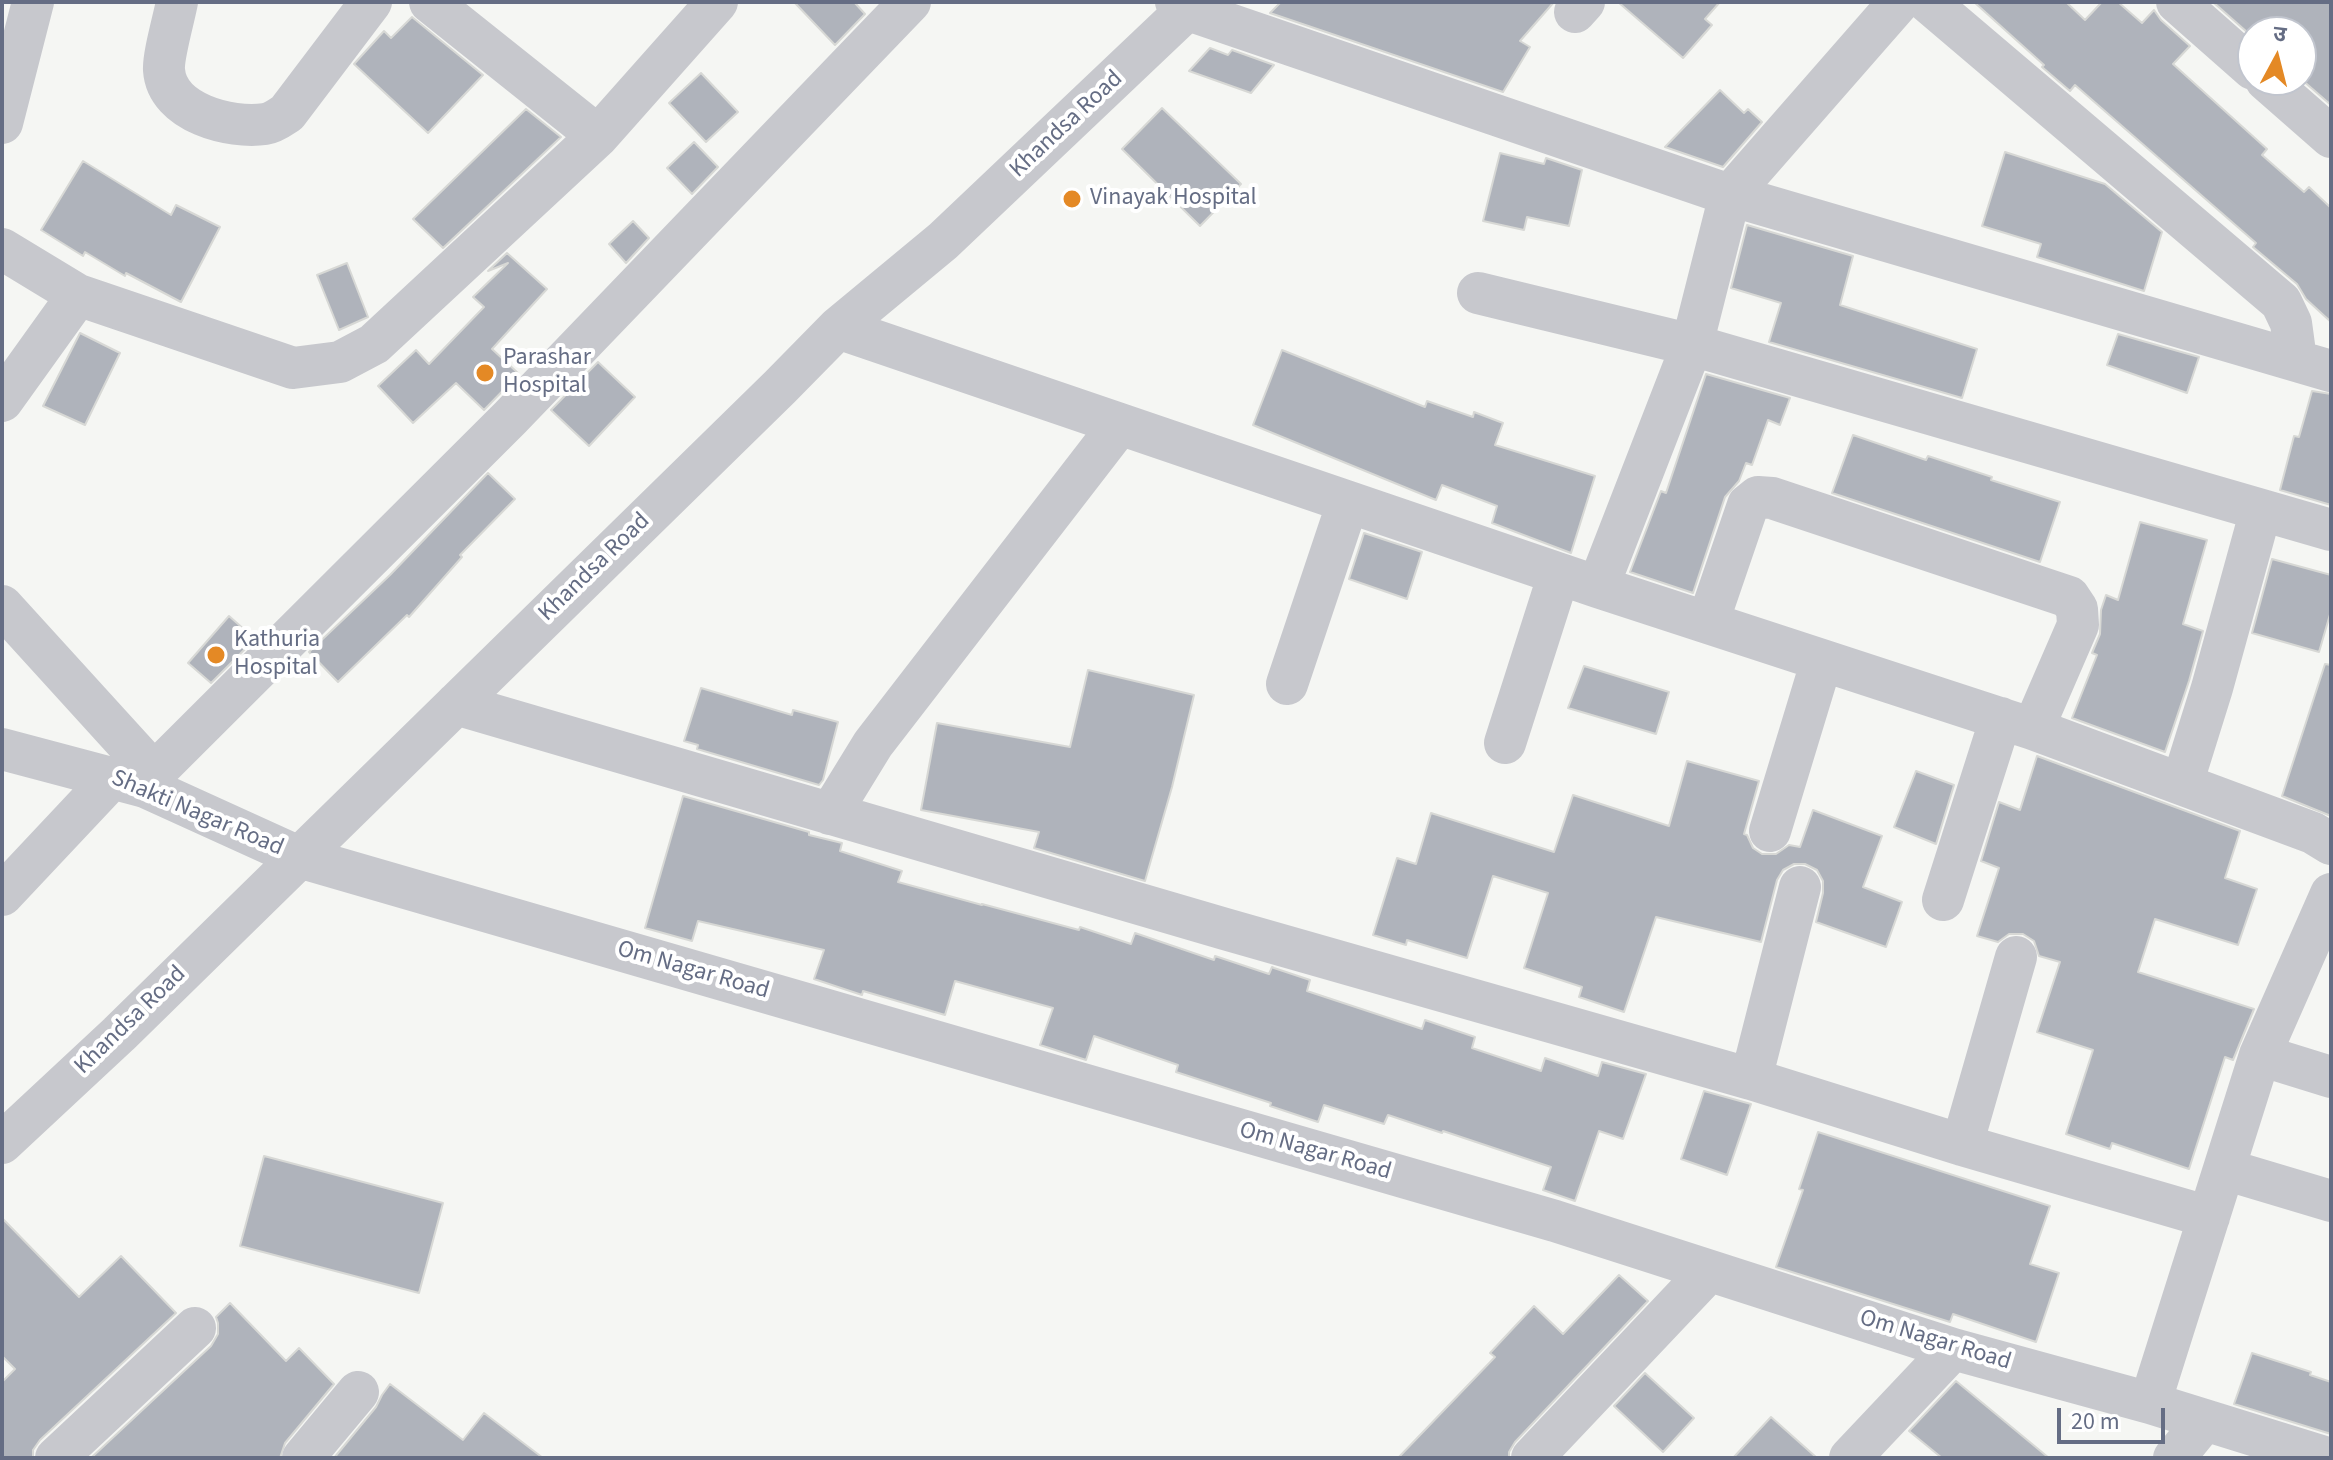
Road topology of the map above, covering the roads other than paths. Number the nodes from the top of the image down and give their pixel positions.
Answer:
1 (33, 2) edge
2 (177, 2) edge
3 (371, 2) edge
4 (430, 2) edge
5 (717, 2) edge
6 (910, 2) edge
7 (1899, 2) edge
8 (1928, 2) edge
9 (2177, 2) edge
10 (1186, 5) edge
11 (2237, 55) edge
12 (2284, 96) edge
13 (2, 123) edge
14 (598, 136) junction
15 (2331, 137) edge
16 (1730, 195) junction
17 (2, 249) edge
18 (1478, 293) dead end
19 (78, 295) junction
20 (838, 328) junction
21 (1692, 345) junction
22 (2314, 365) edge
23 (2, 401) edge
24 (1120, 424) junction
25 (1348, 502) junction
26 (2261, 510) junction
27 (2331, 530) edge
28 (1579, 581) junction
29 (2, 606) edge
30 (1708, 622) junction
31 (1822, 660) junction
32 (1287, 684) dead end
33 (456, 704) junction
34 (2017, 724) junction
35 (1505, 743) dead end
36 (2, 749) edge
37 (137, 779) junction
38 (2182, 784) junction
39 (830, 814) junction
40 (1770, 831) dead end
41 (2331, 844) edge
42 (299, 857) junction
43 (1800, 887) dead end
44 (2331, 894) edge
45 (2, 895) edge
46 (1943, 900) dead end
47 (2016, 957) dead end
48 (2260, 1055) junction
49 (2331, 1077) edge
50 (1751, 1079) junction
51 (2, 1143) edge
52 (1962, 1145) junction
53 (2224, 1169) junction
54 (2331, 1201) edge
55 (2209, 1217) junction
56 (1709, 1271) junction
57 (195, 1328) dead end
58 (1953, 1349) junction
59 (358, 1392) dead end
60 (2150, 1403) junction
61 (2205, 1420) junction
62 (56, 1458) edge
63 (303, 1458) edge
64 (1532, 1458) edge
65 (1850, 1458) edge
66 (2174, 1458) edge
67 (2327, 1458) edge

1 - 13 street
2 - 3 street
4 - 14 street
5 - 14 street
6 - 37 street
7 - 16 street
8 - 22 street
9 - 11 street
10 - 16 street
10 - 20 street, Khandsa Road
12 - 15 street
14 - 19 street
16 - 21 street
16 - 22 street
17 - 19 street
18 - 21 street
19 - 23 street
20 - 24 street
20 - 33 street, Khandsa Road
21 - 26 street
21 - 28 street
24 - 25 street
24 - 39 street
25 - 28 street
25 - 32 street
26 - 27 street
26 - 38 street
28 - 30 street
28 - 35 street
29 - 37 street
30 - 31 street
30 - 34 street
31 - 34 street
31 - 40 street
33 - 39 street
33 - 42 street, Khandsa Road
34 - 38 street
34 - 46 street
36 - 37 street, Shakti Nagar Road
37 - 42 street, Shakti Nagar Road
37 - 45 street
38 - 41 street
39 - 50 street
42 - 51 street, Khandsa Road
42 - 56 street, Om Nagar Road
43 - 50 street
44 - 48 street
47 - 52 street
48 - 49 street
48 - 53 street
50 - 52 street
52 - 55 street
53 - 54 street
53 - 55 street
55 - 60 street
56 - 58 street, Om Nagar Road
56 - 64 street
57 - 62 street
58 - 60 street, Om Nagar Road
58 - 65 street
59 - 63 street
60 - 61 street, Om Nagar Road
61 - 66 street
61 - 67 street, Om Nagar Road

